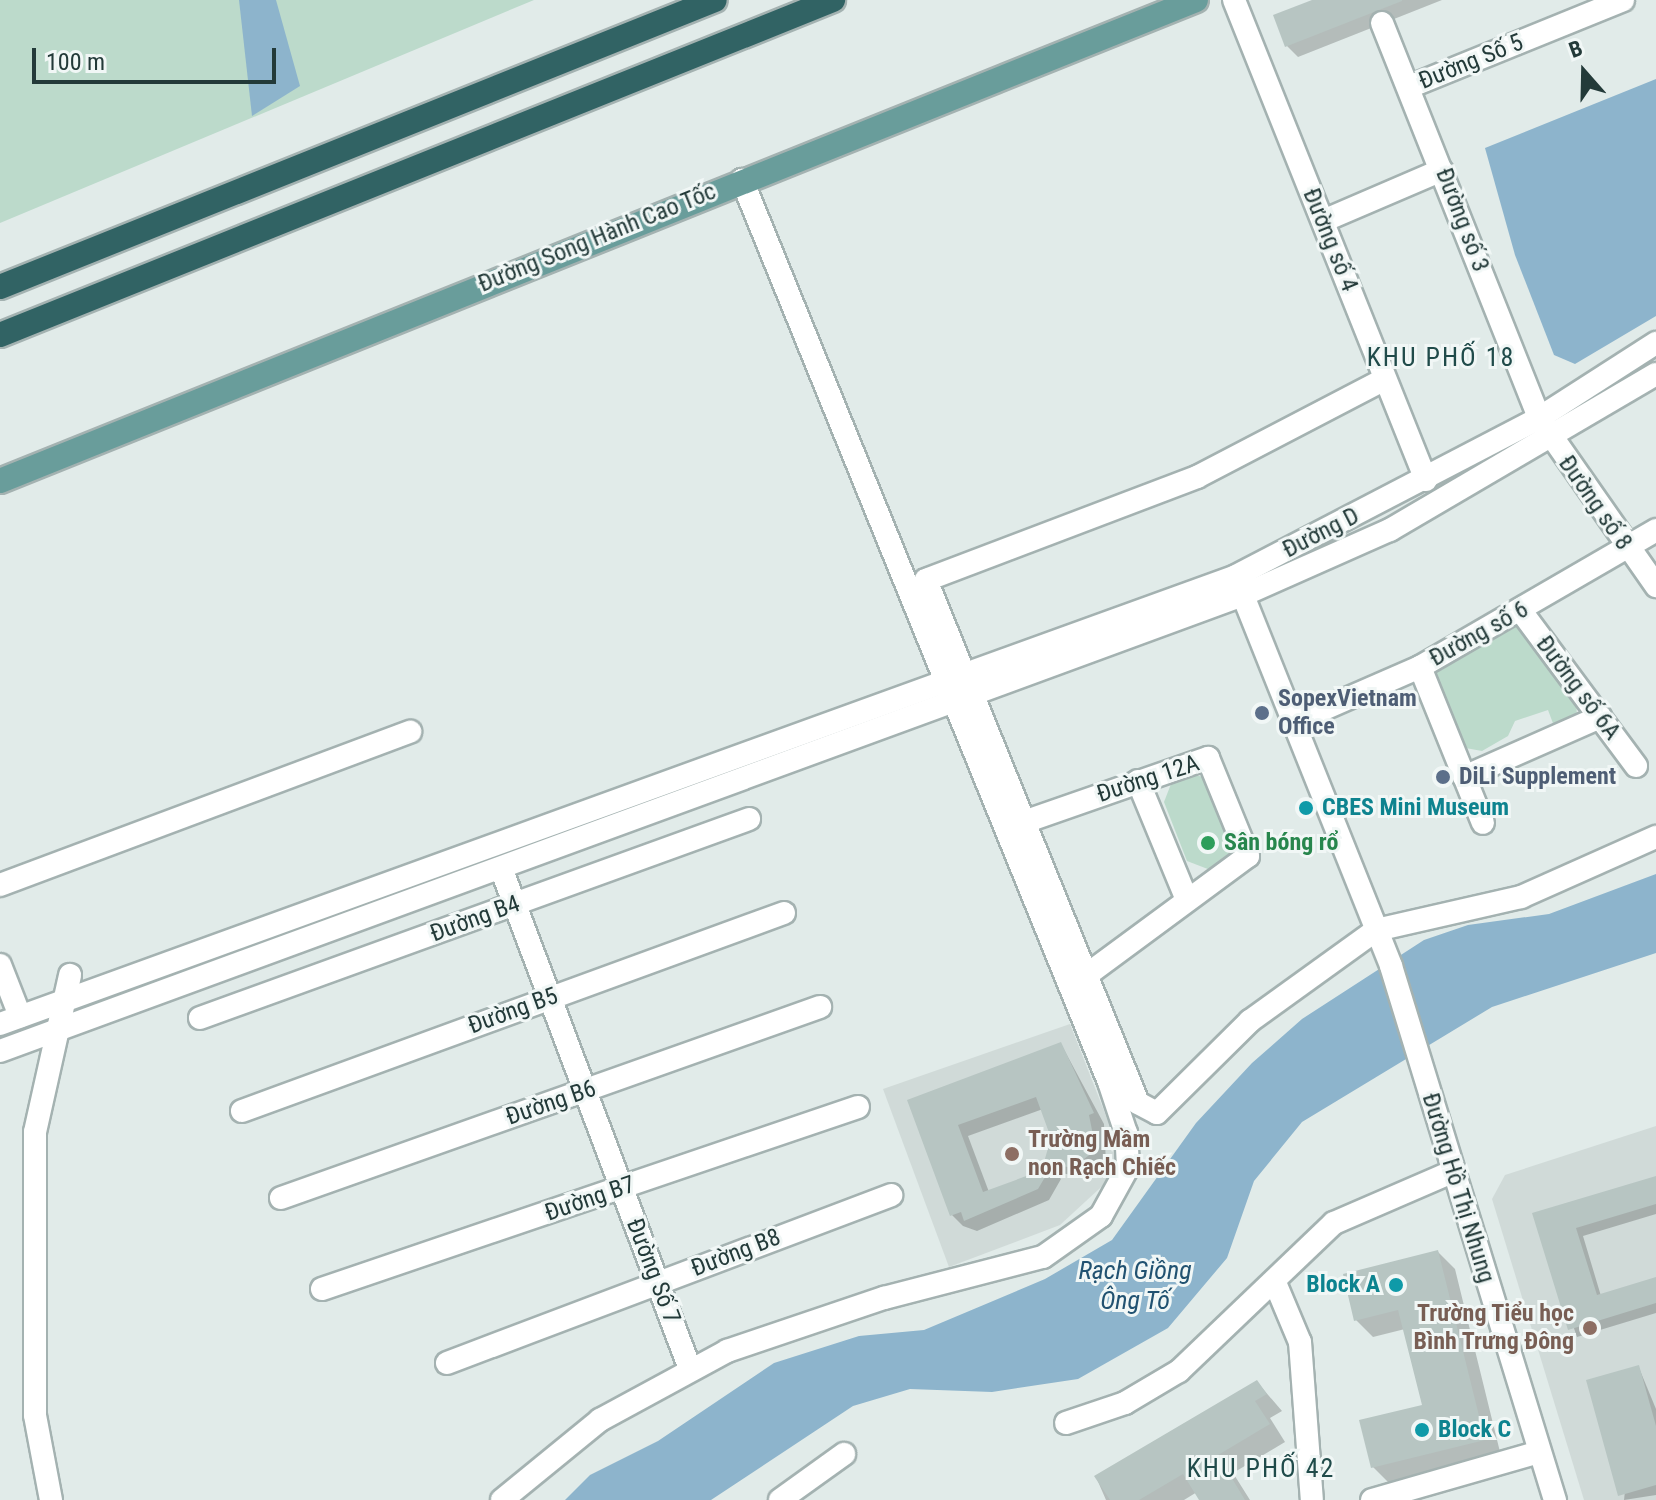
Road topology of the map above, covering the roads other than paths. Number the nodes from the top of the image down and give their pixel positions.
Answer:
1 (715, 0) edge
2 (833, 0) edge
3 (1196, 0) edge
4 (1234, 0) edge
5 (1623, 0) edge
6 (1382, 23) dead end
7 (1409, 87) junction
8 (1442, 170) junction
9 (742, 180) junction
10 (1323, 221) junction
11 (0, 287) edge
12 (0, 335) edge
13 (1656, 343) edge
14 (1656, 374) edge
15 (1385, 379) junction
16 (1539, 418) junction
17 (1551, 441) junction
18 (1426, 480) junction
19 (0, 481) edge
20 (1656, 530) edge
21 (1626, 548) junction
22 (1239, 586) junction
23 (1656, 586) edge
24 (1521, 611) junction
25 (1420, 667) junction
26 (954, 678) junction
27 (964, 702) junction
28 (1600, 717) junction
29 (1294, 722) junction
30 (410, 732) dead end
31 (1636, 766) dead end
32 (1464, 777) junction
33 (1138, 781) junction
34 (749, 819) dead end
35 (1024, 822) junction
36 (1483, 823) dead end
37 (1656, 837) edge
38 (501, 868) junction
39 (0, 885) edge
40 (1187, 900) junction
41 (515, 904) junction
42 (784, 913) dead end
43 (1376, 930) junction
44 (0, 965) edge
45 (70, 975) dead end
46 (1084, 977) junction
47 (551, 998) junction
48 (65, 1000) junction
49 (820, 1007) dead end
50 (200, 1018) dead end
51 (10, 1020) edge
52 (57, 1028) junction
53 (0, 1051) edge
54 (585, 1090) junction
55 (858, 1107) dead end
56 (242, 1111) dead end
57 (1452, 1172) junction
58 (622, 1188) junction
59 (891, 1195) dead end
60 (281, 1198) dead end
61 (657, 1283) junction
62 (1276, 1285) junction
63 (322, 1289) dead end
64 (447, 1363) dead end
65 (690, 1369) junction
66 (1304, 1422) junction
67 (1066, 1423) dead end
68 (1539, 1452) junction
69 (844, 1454) dead end
70 (790, 1497) edge
71 (51, 1500) edge
72 (502, 1500) edge
73 (1301, 1500) edge
74 (1312, 1500) edge
75 (1372, 1500) edge
76 (1555, 1500) edge

1 - 11 highway
2 - 12 highway
3 - 9 main road, Đường Song Hành Cao Tốc
4 - 10 street, Đường số 4
5 - 7 street, Đường Số 5
6 - 7 street, Đường số 3
7 - 8 street, Đường số 3
8 - 10 street
8 - 16 street, Đường số 3
9 - 19 main road, Đường Song Hành Cao Tốc
9 - 26 street
10 - 15 street, Đường số 4
13 - 16 street, Đường D
14 - 17 street, Đường D
15 - 18 street, Đường số 4
15 - 26 street
16 - 17 street, Đường số 8
16 - 18 street, Đường D
17 - 21 street, Đường số 8
17 - 22 street, Đường D
18 - 22 street, Đường D
20 - 21 street, Đường số 6
21 - 23 street, Đường số 8
21 - 24 street, Đường số 6
22 - 26 street, Đường D
22 - 27 street, Đường D
22 - 29 street, Đường Hồ Thị Nhung
24 - 25 street, Đường số 6
24 - 28 street, Đường số 6A
25 - 29 street, Đường số 6
25 - 32 street
26 - 27 street
26 - 48 street, Đường D
27 - 35 street
27 - 38 street, Đường D
27 - 65 street
28 - 31 street, Đường số 6A
28 - 32 street
29 - 43 street, Đường Hồ Thị Nhung
30 - 39 street
32 - 36 street
33 - 35 street, Đường 12A
33 - 40 street
33 - 40 street, Đường 12A
34 - 41 street, Đường B4
35 - 46 street
37 - 43 street
38 - 41 street, Đường Số 7
38 - 52 street, Đường D
40 - 46 street, Đường 12A
41 - 47 street, Đường Số 7
41 - 50 street, Đường B4
42 - 47 street, Đường B5
43 - 46 street
43 - 57 street, Đường Hồ Thị Nhung
44 - 51 street
45 - 48 street
47 - 54 street, Đường Số 7
47 - 56 street, Đường B5
48 - 51 street, Đường D
48 - 52 street
49 - 54 street, Đường B6
52 - 53 street, Đường D
52 - 71 street
54 - 58 street, Đường Số 7
54 - 60 street, Đường B6
55 - 58 street, Đường B7
57 - 62 street
57 - 68 street, Đường Hồ Thị Nhung
58 - 61 street, Đường Số 7
58 - 63 street, Đường B7
59 - 61 street, Đường B8
61 - 64 street, Đường B8
61 - 65 street, Đường Số 7
62 - 66 street
62 - 67 street
65 - 72 street
66 - 73 street
66 - 74 street
68 - 75 street
68 - 76 street, Đường Hồ Thị Nhung
69 - 70 street

